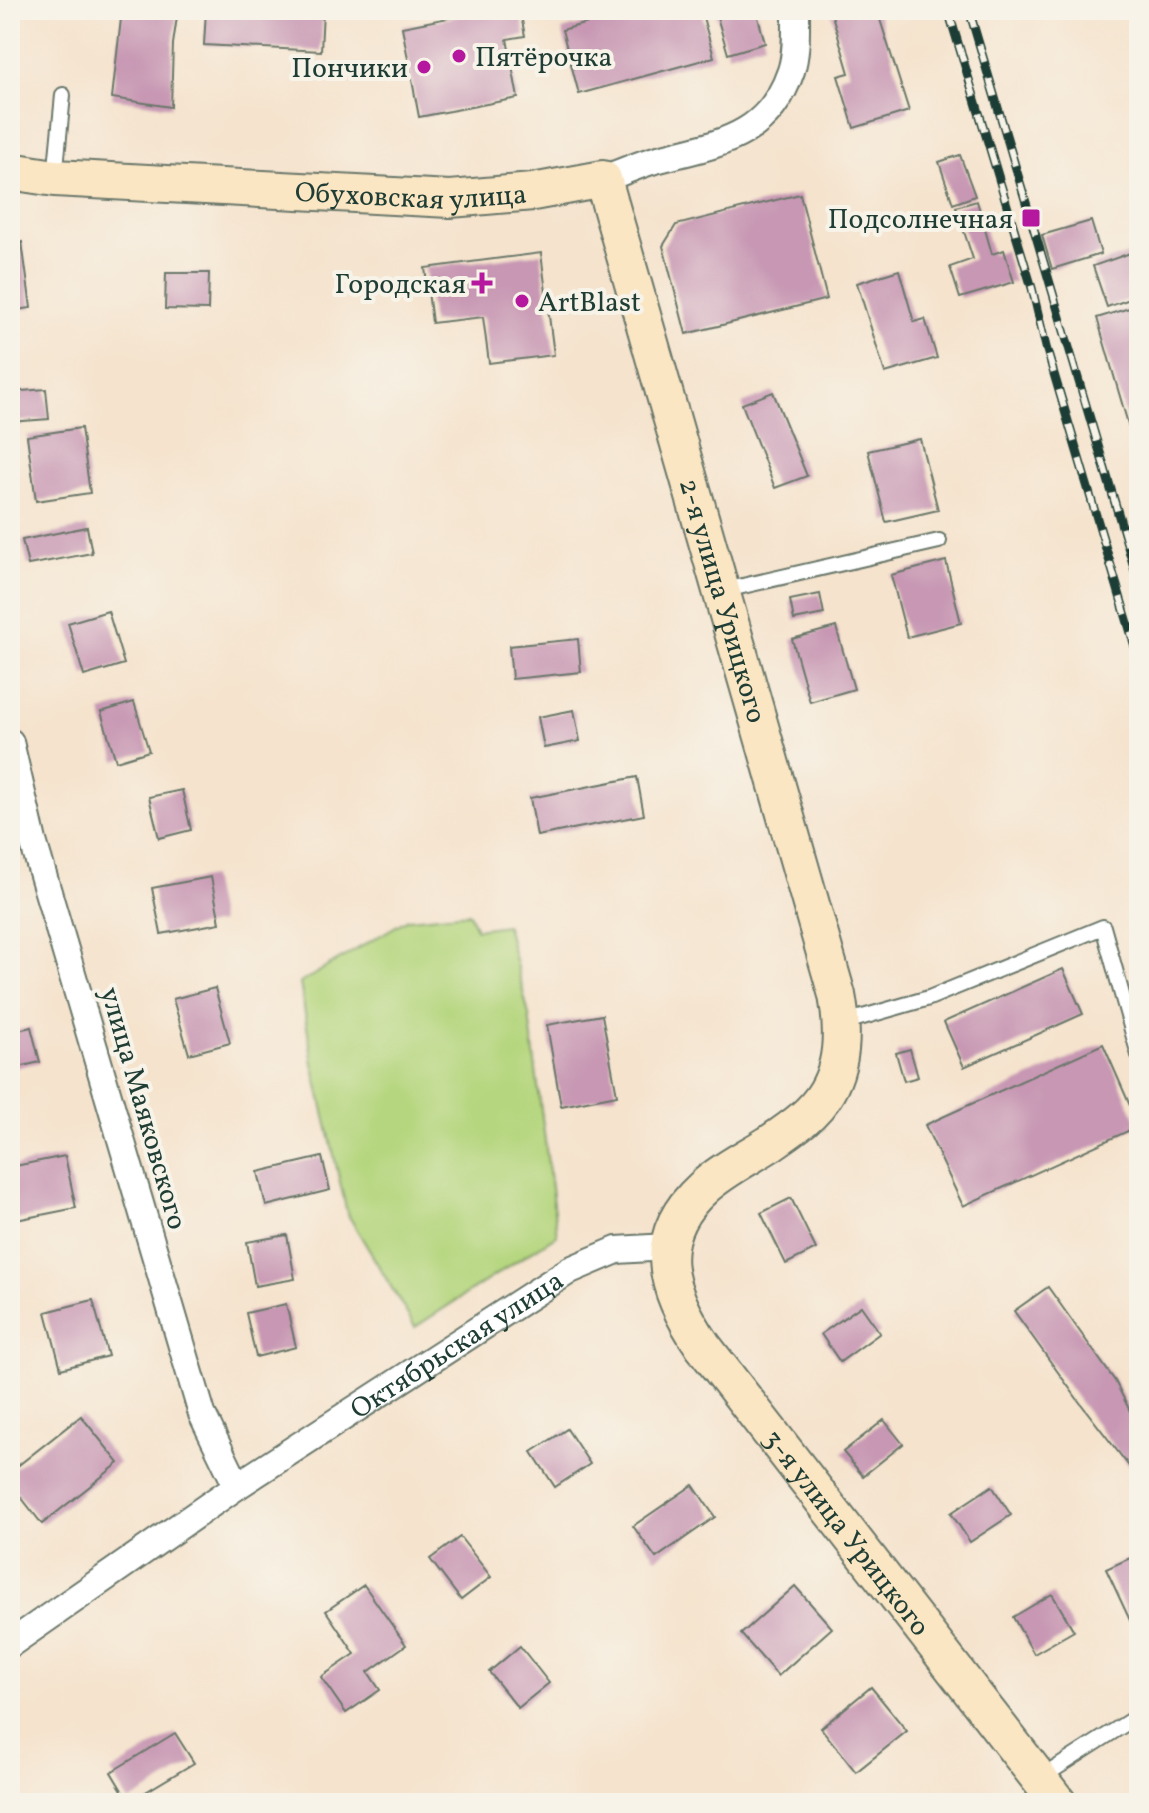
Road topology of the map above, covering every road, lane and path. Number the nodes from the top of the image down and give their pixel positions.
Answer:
1 (796, 10) edge
2 (63, 95) dead end
3 (10, 171) edge
4 (55, 178) junction
5 (603, 179) junction
6 (939, 541) dead end
7 (719, 591) junction
8 (10, 742) edge
9 (22, 843) edge
10 (842, 1023) junction
11 (1139, 1055) edge
12 (667, 1247) junction
13 (237, 1486) junction
14 (10, 1644) edge
15 (1139, 1715) edge
16 (1048, 1795) edge

1 - 5 street, Обуховская улица
2 - 4 lane
3 - 4 street, Обуховская улица
4 - 5 street, Обуховская улица
5 - 7 street, 2-я улица Урицкого
6 - 7 lane
7 - 10 street, 2-я улица Урицкого
8 - 9 street, улица Маяковского
9 - 13 street, улица Маяковского
10 - 11 lane
10 - 12 street
12 - 13 street, Октябрьская улица
12 - 16 street, 3-я улица Урицкого
13 - 14 street, Октябрьская улица
15 - 16 lane

